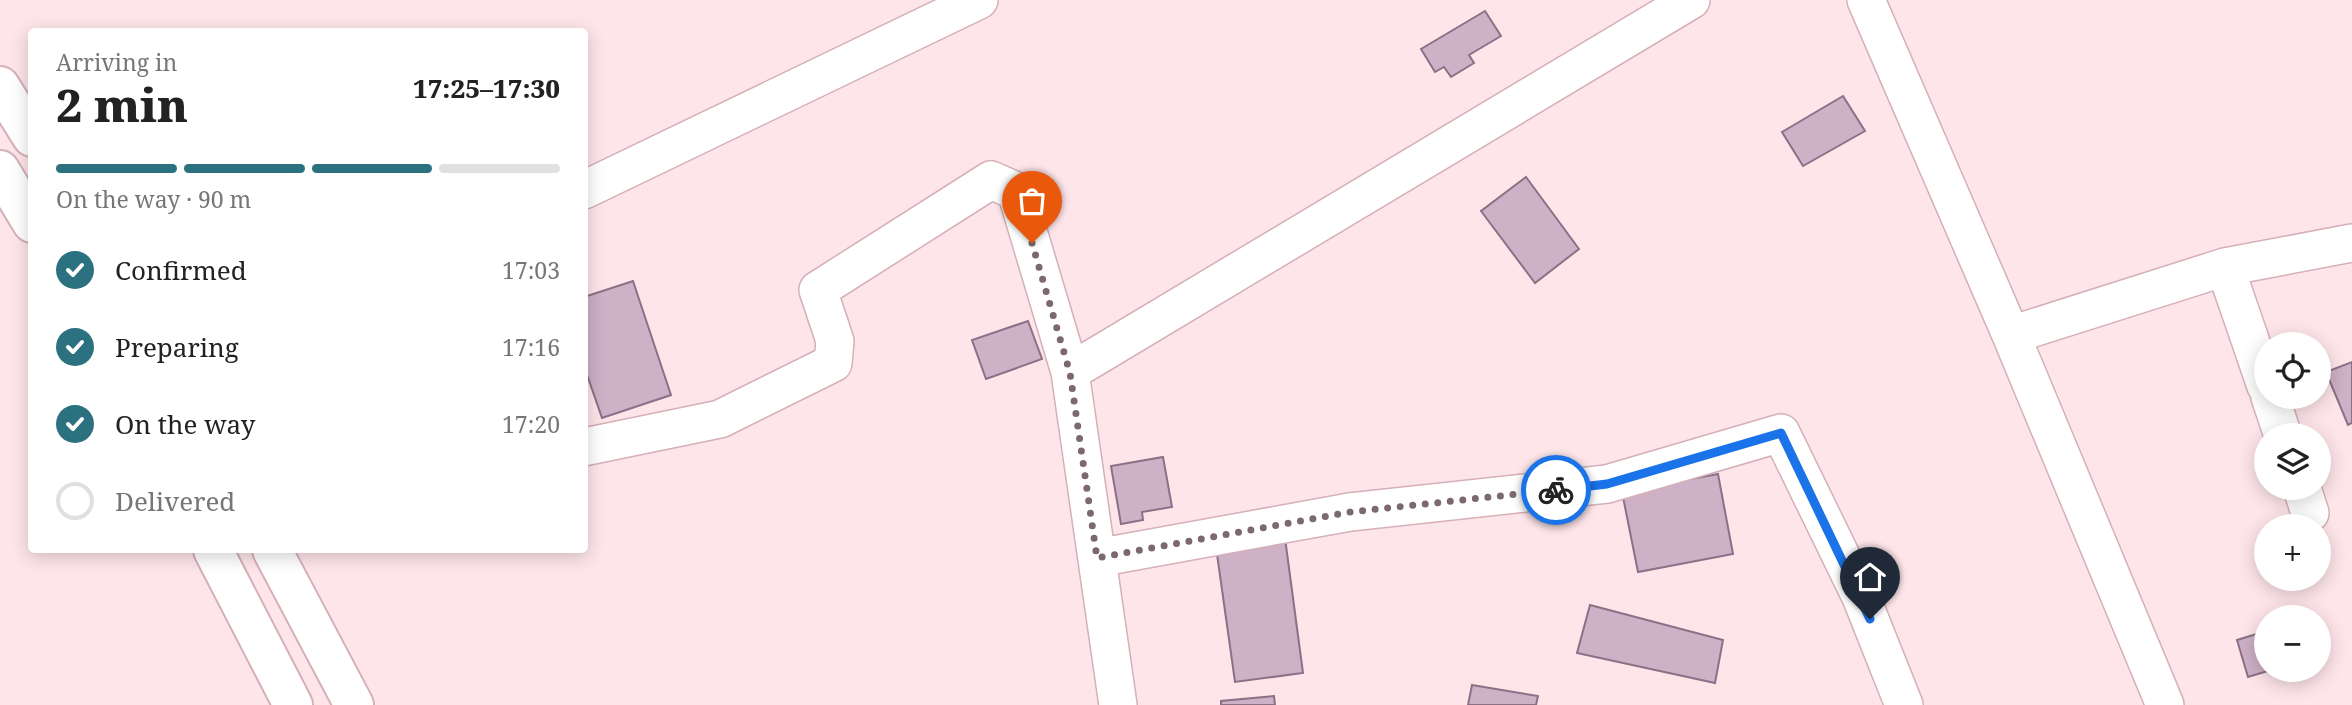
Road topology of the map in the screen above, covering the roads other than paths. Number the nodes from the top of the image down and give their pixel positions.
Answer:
1 (979, 0) edge
2 (1690, 0) edge
3 (1866, 0) edge
4 (0, 86) edge
5 (28, 131) edge
6 (0, 170) edge
7 (588, 188) edge
8 (28, 216) edge
9 (2352, 243) edge
10 (2225, 267) junction
11 (2011, 335) junction
12 (2254, 351) edge
13 (1070, 373) junction
14 (588, 446) edge
15 (215, 553) edge
16 (273, 553) edge
17 (1097, 558) junction
18 (338, 700) edge
19 (293, 705) edge
20 (1118, 705) edge
21 (1904, 705) edge
22 (2165, 705) edge

1 - 7 street
2 - 13 street
3 - 11 street
4 - 5 main road
6 - 8 main road
9 - 10 street
10 - 11 street
10 - 12 street
11 - 22 street
13 - 14 street
13 - 17 street
15 - 19 main road
16 - 18 main road
17 - 20 street
17 - 21 street

